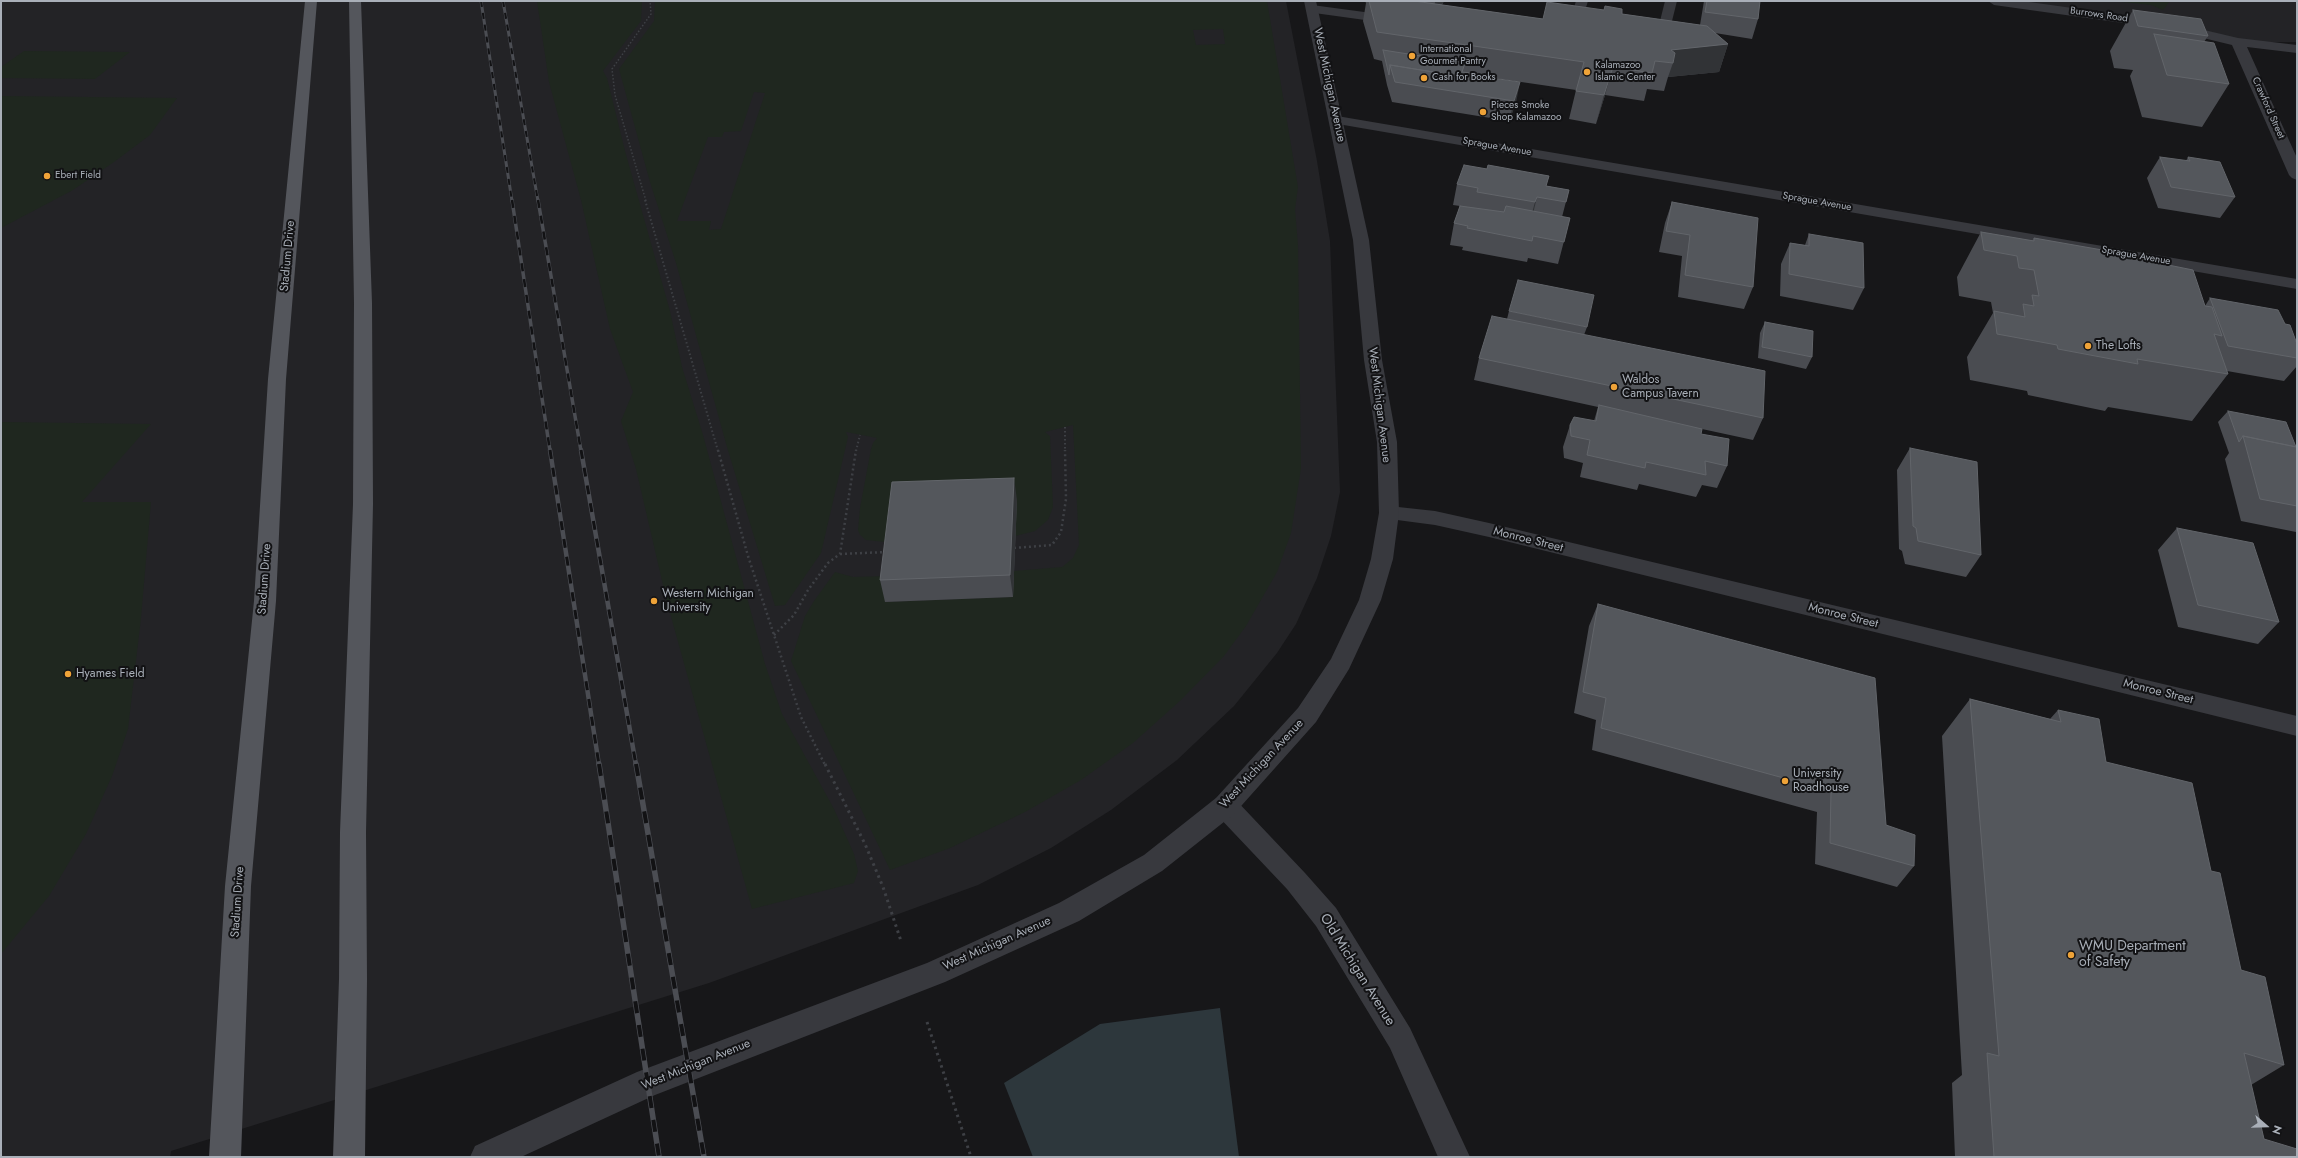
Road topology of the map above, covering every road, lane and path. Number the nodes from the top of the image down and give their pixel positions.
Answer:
1 (310, 1) edge
2 (355, 1) edge
3 (650, 1) edge
4 (1582, 1) edge
5 (1671, 1) edge
6 (1994, 1) edge
7 (1311, 5) edge
8 (1409, 22) edge
9 (1608, 22) edge
10 (1632, 26) edge
11 (2238, 42) junction
12 (2297, 49) edge
13 (1337, 120) junction
14 (2297, 175) edge
15 (2297, 284) edge
16 (1065, 427) dead end
17 (860, 435) dead end
18 (1388, 513) junction
19 (1014, 548) edge
20 (890, 552) edge
21 (840, 554) junction
22 (774, 636) junction
23 (2297, 726) edge
24 (1225, 806) junction
25 (883, 887) dead end
26 (936, 1049) dead end
27 (225, 1157) edge
28 (349, 1157) edge
29 (486, 1157) edge
30 (970, 1157) edge
31 (1454, 1157) edge

1 - 27 main road, Stadium Drive
2 - 28 main road
3 - 22 path
4 - 9 street
5 - 10 street
6 - 11 street, Burrows Road
7 - 8 street
7 - 13 street, West Michigan Avenue
11 - 12 street, Burrows Road
11 - 14 street, Crawford Street
13 - 15 street, Sprague Avenue
13 - 18 street, West Michigan Avenue
16 - 19 path
17 - 21 path
18 - 23 street, Monroe Street
18 - 24 street, West Michigan Avenue
20 - 21 path
21 - 22 path
22 - 25 path
24 - 29 street, West Michigan Avenue
24 - 31 street, Old Michigan Avenue
26 - 30 path

